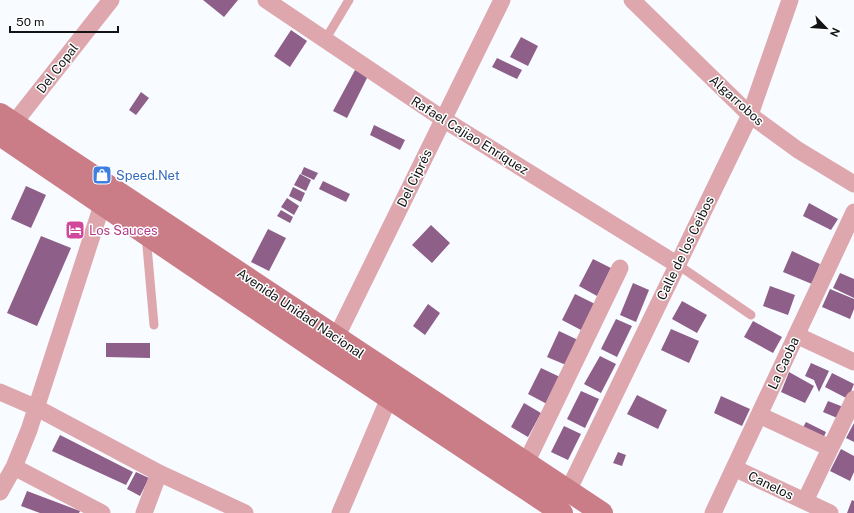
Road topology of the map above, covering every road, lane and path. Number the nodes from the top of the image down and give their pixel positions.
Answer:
1 (111, 0) edge
2 (266, 0) edge
3 (349, 0) edge
4 (502, 0) edge
5 (632, 0) edge
6 (790, 0) edge
7 (325, 40) junction
8 (750, 114) junction
9 (443, 119) junction
10 (4, 127) edge
11 (854, 184) edge
12 (102, 205) junction
13 (854, 212) edge
14 (145, 234) junction
15 (678, 265) junction
16 (620, 268) dead end
17 (751, 315) dead end
18 (154, 325) dead end
19 (796, 335) junction
20 (337, 337) junction
21 (327, 357) junction
22 (854, 362) edge
23 (0, 392) edge
24 (389, 398) junction
25 (854, 399) edge
26 (37, 408) junction
27 (759, 416) junction
28 (830, 448) junction
29 (526, 463) junction
30 (14, 467) junction
31 (734, 468) junction
32 (159, 473) junction
33 (568, 491) junction
34 (0, 492) edge
35 (804, 501) junction
36 (102, 513) edge
37 (144, 513) edge
38 (245, 513) edge
39 (340, 513) edge
40 (562, 513) edge
41 (602, 513) edge
42 (713, 513) edge
43 (830, 513) edge

1 - 10 street, Del Copal
2 - 7 street, Rafael Cajiao Enríquez
3 - 7 lane
4 - 9 street, Del Ciprés
5 - 8 street, Algarrobos
6 - 8 street, Calle de los Ceibos
7 - 9 street, Rafael Cajiao Enríquez
8 - 11 street, Algarrobos
8 - 15 street, Calle de los Ceibos
9 - 15 street, Rafael Cajiao Enríquez
9 - 20 street, Del Ciprés
10 - 12 main road, Avenida Unidad Nacional
10 - 20 main road, Avenida Unidad Nacional
12 - 14 main road, Avenida Unidad Nacional
12 - 26 street
13 - 19 street, La Caoba
14 - 18 lane
14 - 21 main road, Avenida Unidad Nacional
15 - 17 lane
15 - 33 street, Calle de los Ceibos
16 - 29 street
19 - 22 street
19 - 27 street, La Caoba
20 - 21 street, Del Ciprés
20 - 29 main road, Avenida Unidad Nacional
21 - 24 main road, Avenida Unidad Nacional
23 - 26 street
24 - 39 street
24 - 40 main road, Avenida Unidad Nacional
25 - 28 street
26 - 30 street
26 - 32 street
27 - 28 street
27 - 31 street, La Caoba
28 - 35 street
29 - 33 main road, Avenida Unidad Nacional
30 - 34 street
30 - 36 street
31 - 35 street, Canelos
31 - 42 street, La Caoba
32 - 37 street
32 - 38 street
33 - 41 main road, Avenida Unidad Nacional
35 - 43 street, Canelos

